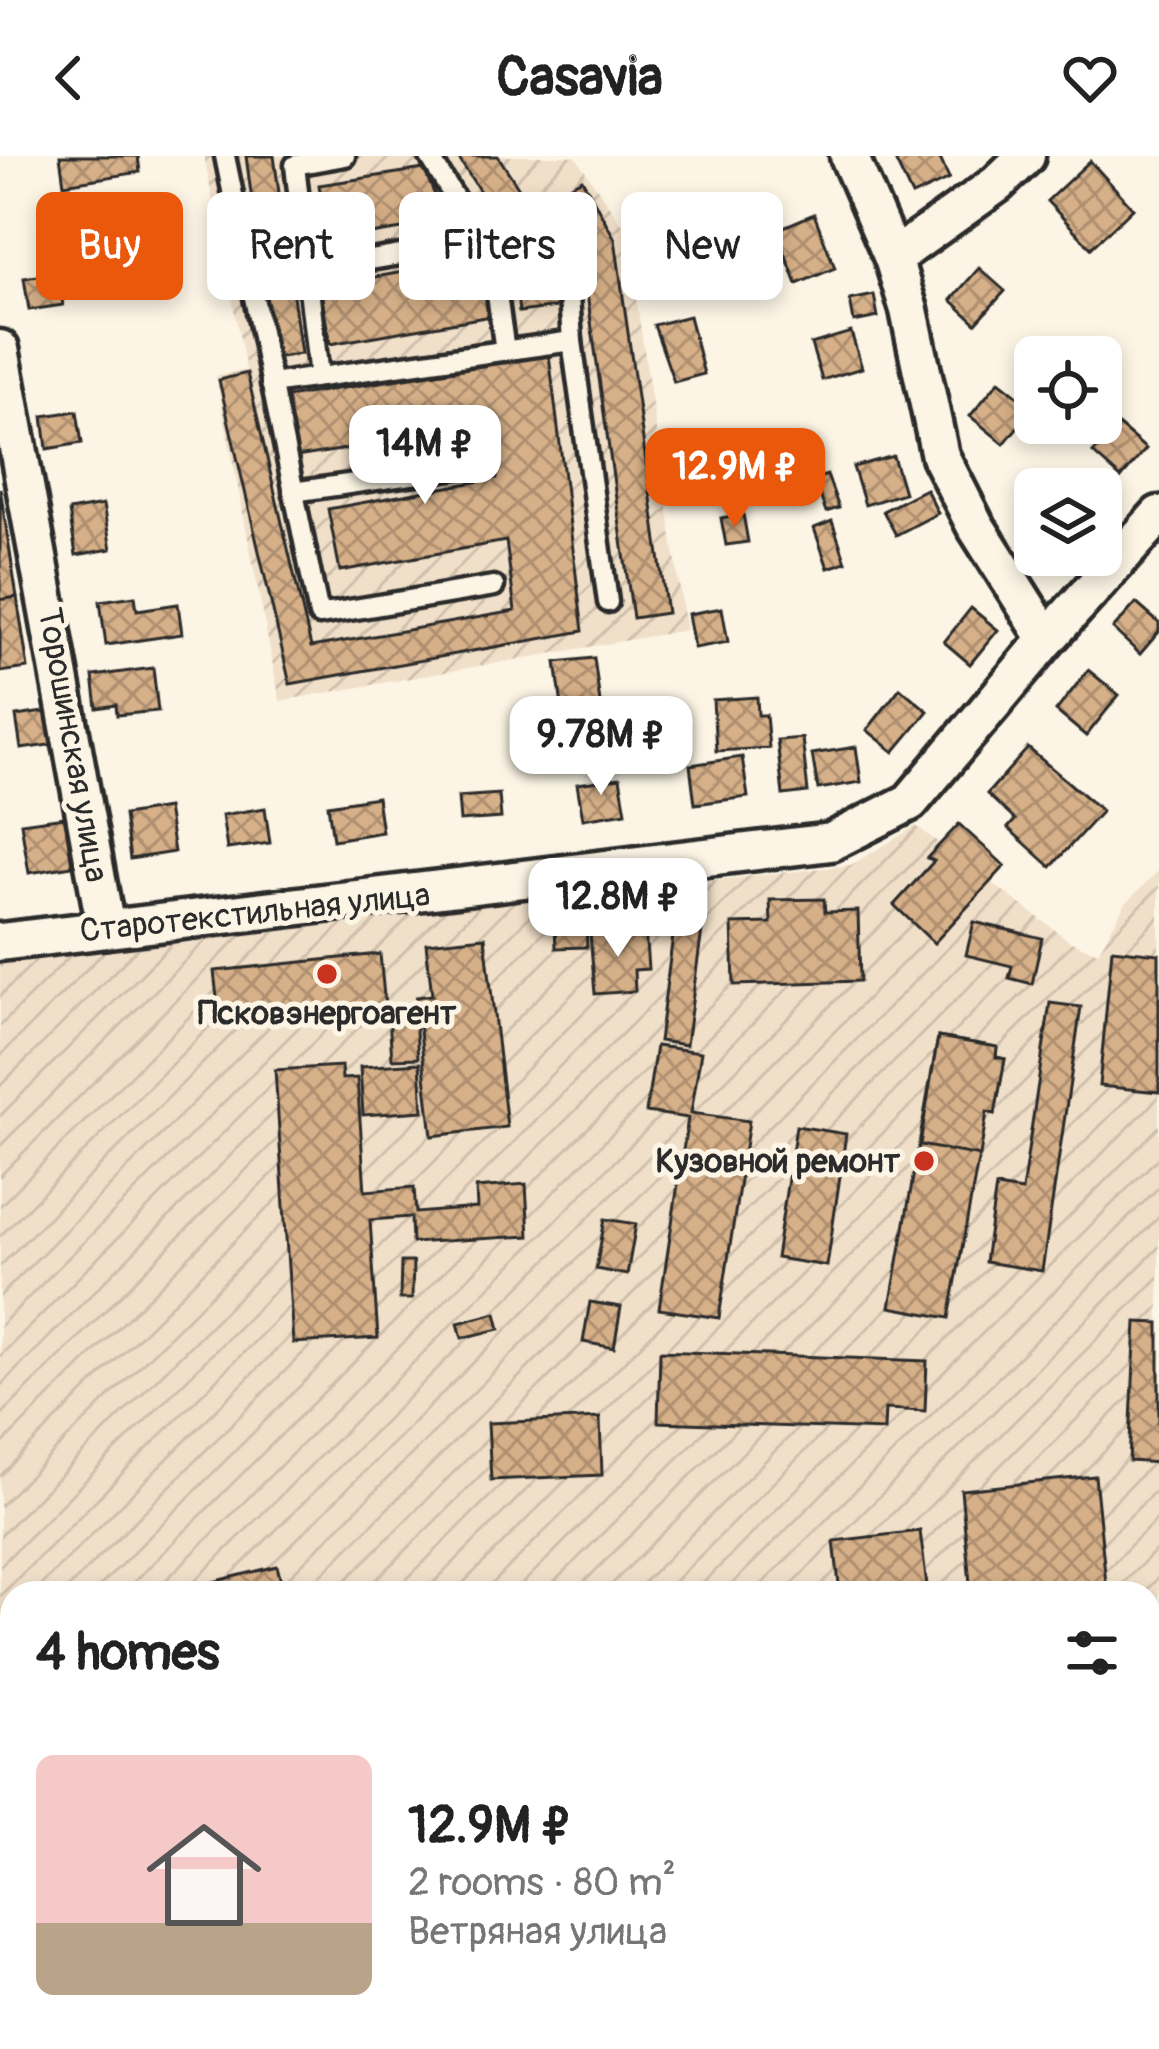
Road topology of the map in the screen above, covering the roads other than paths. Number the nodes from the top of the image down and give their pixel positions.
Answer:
1 (225, 156) edge
2 (345, 156) edge
3 (429, 156) edge
4 (849, 156) edge
5 (1026, 156) edge
6 (298, 192) edge
7 (451, 192) edge
8 (893, 258) junction
9 (311, 300) edge
10 (498, 300) edge
11 (569, 300) edge
12 (572, 341) junction
13 (0, 349) edge
14 (505, 351) junction
15 (319, 377) junction
16 (271, 384) junction
17 (466, 467) dead end
18 (293, 492) junction
19 (1159, 515) edge
20 (494, 586) dead end
21 (608, 602) dead end
22 (1047, 639) junction
23 (106, 929) junction
24 (0, 942) edge

1 - 16 lane
2 - 6 lane
3 - 7 lane
4 - 8 street
5 - 8 street
8 - 22 street
9 - 15 lane
10 - 14 lane
11 - 12 lane
12 - 14 lane
12 - 21 lane
13 - 23 street, Торошинская улица
14 - 15 lane
15 - 16 lane
16 - 18 lane
17 - 18 lane
18 - 20 lane
19 - 22 street, Старотекстильная улица
22 - 23 street, Старотекстильная улица
23 - 24 street, Старотекстильная улица

